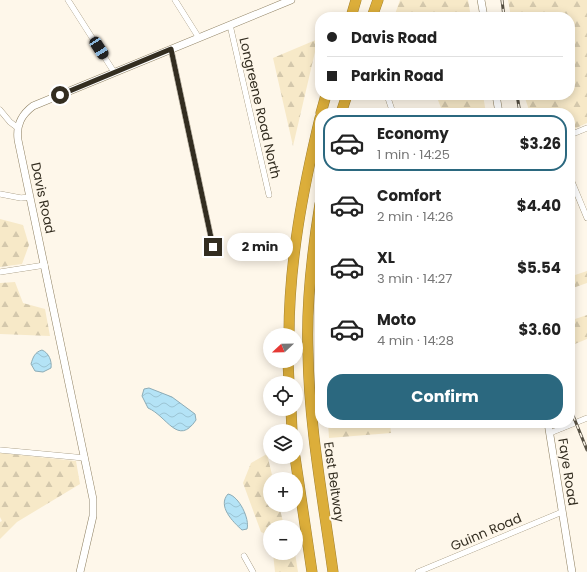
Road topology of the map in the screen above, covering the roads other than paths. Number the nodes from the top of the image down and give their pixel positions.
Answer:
1 (68, 0) edge
2 (176, 0) edge
3 (291, 0) edge
4 (356, 0) edge
5 (378, 0) edge
6 (481, 0) edge
7 (352, 12) edge
8 (374, 12) edge
9 (483, 12) edge
10 (230, 25) junction
11 (198, 38) junction
12 (171, 49) junction
13 (114, 72) junction
14 (0, 110) edge
15 (18, 128) junction
16 (587, 128) edge
17 (575, 133) edge
18 (315, 139) edge
19 (575, 189) edge
20 (0, 194) edge
21 (269, 195) dead end
22 (30, 197) junction
23 (587, 218) edge
24 (315, 241) edge
25 (213, 247) dead end
26 (45, 266) junction
27 (0, 272) edge
28 (289, 328) edge
29 (587, 418) edge
30 (575, 423) edge
31 (549, 428) edge
32 (562, 428) edge
33 (550, 433) junction
34 (0, 450) edge
35 (85, 458) junction
36 (296, 464) edge
37 (562, 512) junction
38 (244, 556) dead end
39 (80, 572) edge
40 (253, 572) edge
41 (312, 572) edge
42 (333, 572) edge
43 (418, 572) edge
44 (572, 572) edge

1 - 13 street
2 - 11 street
3 - 10 street
4 - 7 highway
5 - 8 highway
6 - 9 street
10 - 11 street
10 - 21 street, Longreene Road North
11 - 12 street
12 - 13 street
12 - 25 street
13 - 15 street
14 - 15 street
15 - 22 street, Davis Road
16 - 17 street
18 - 28 highway
19 - 23 street
20 - 22 street
22 - 26 street, Davis Road
24 - 42 highway, East Beltway
26 - 27 street
26 - 35 street, Davis Road
29 - 30 street
31 - 33 street, Faye Road
32 - 33 street
33 - 37 street, Faye Road
34 - 35 street
35 - 39 street, Davis Road
36 - 41 highway
37 - 43 street, Guinn Road
37 - 44 street, Faye Road
38 - 40 street

